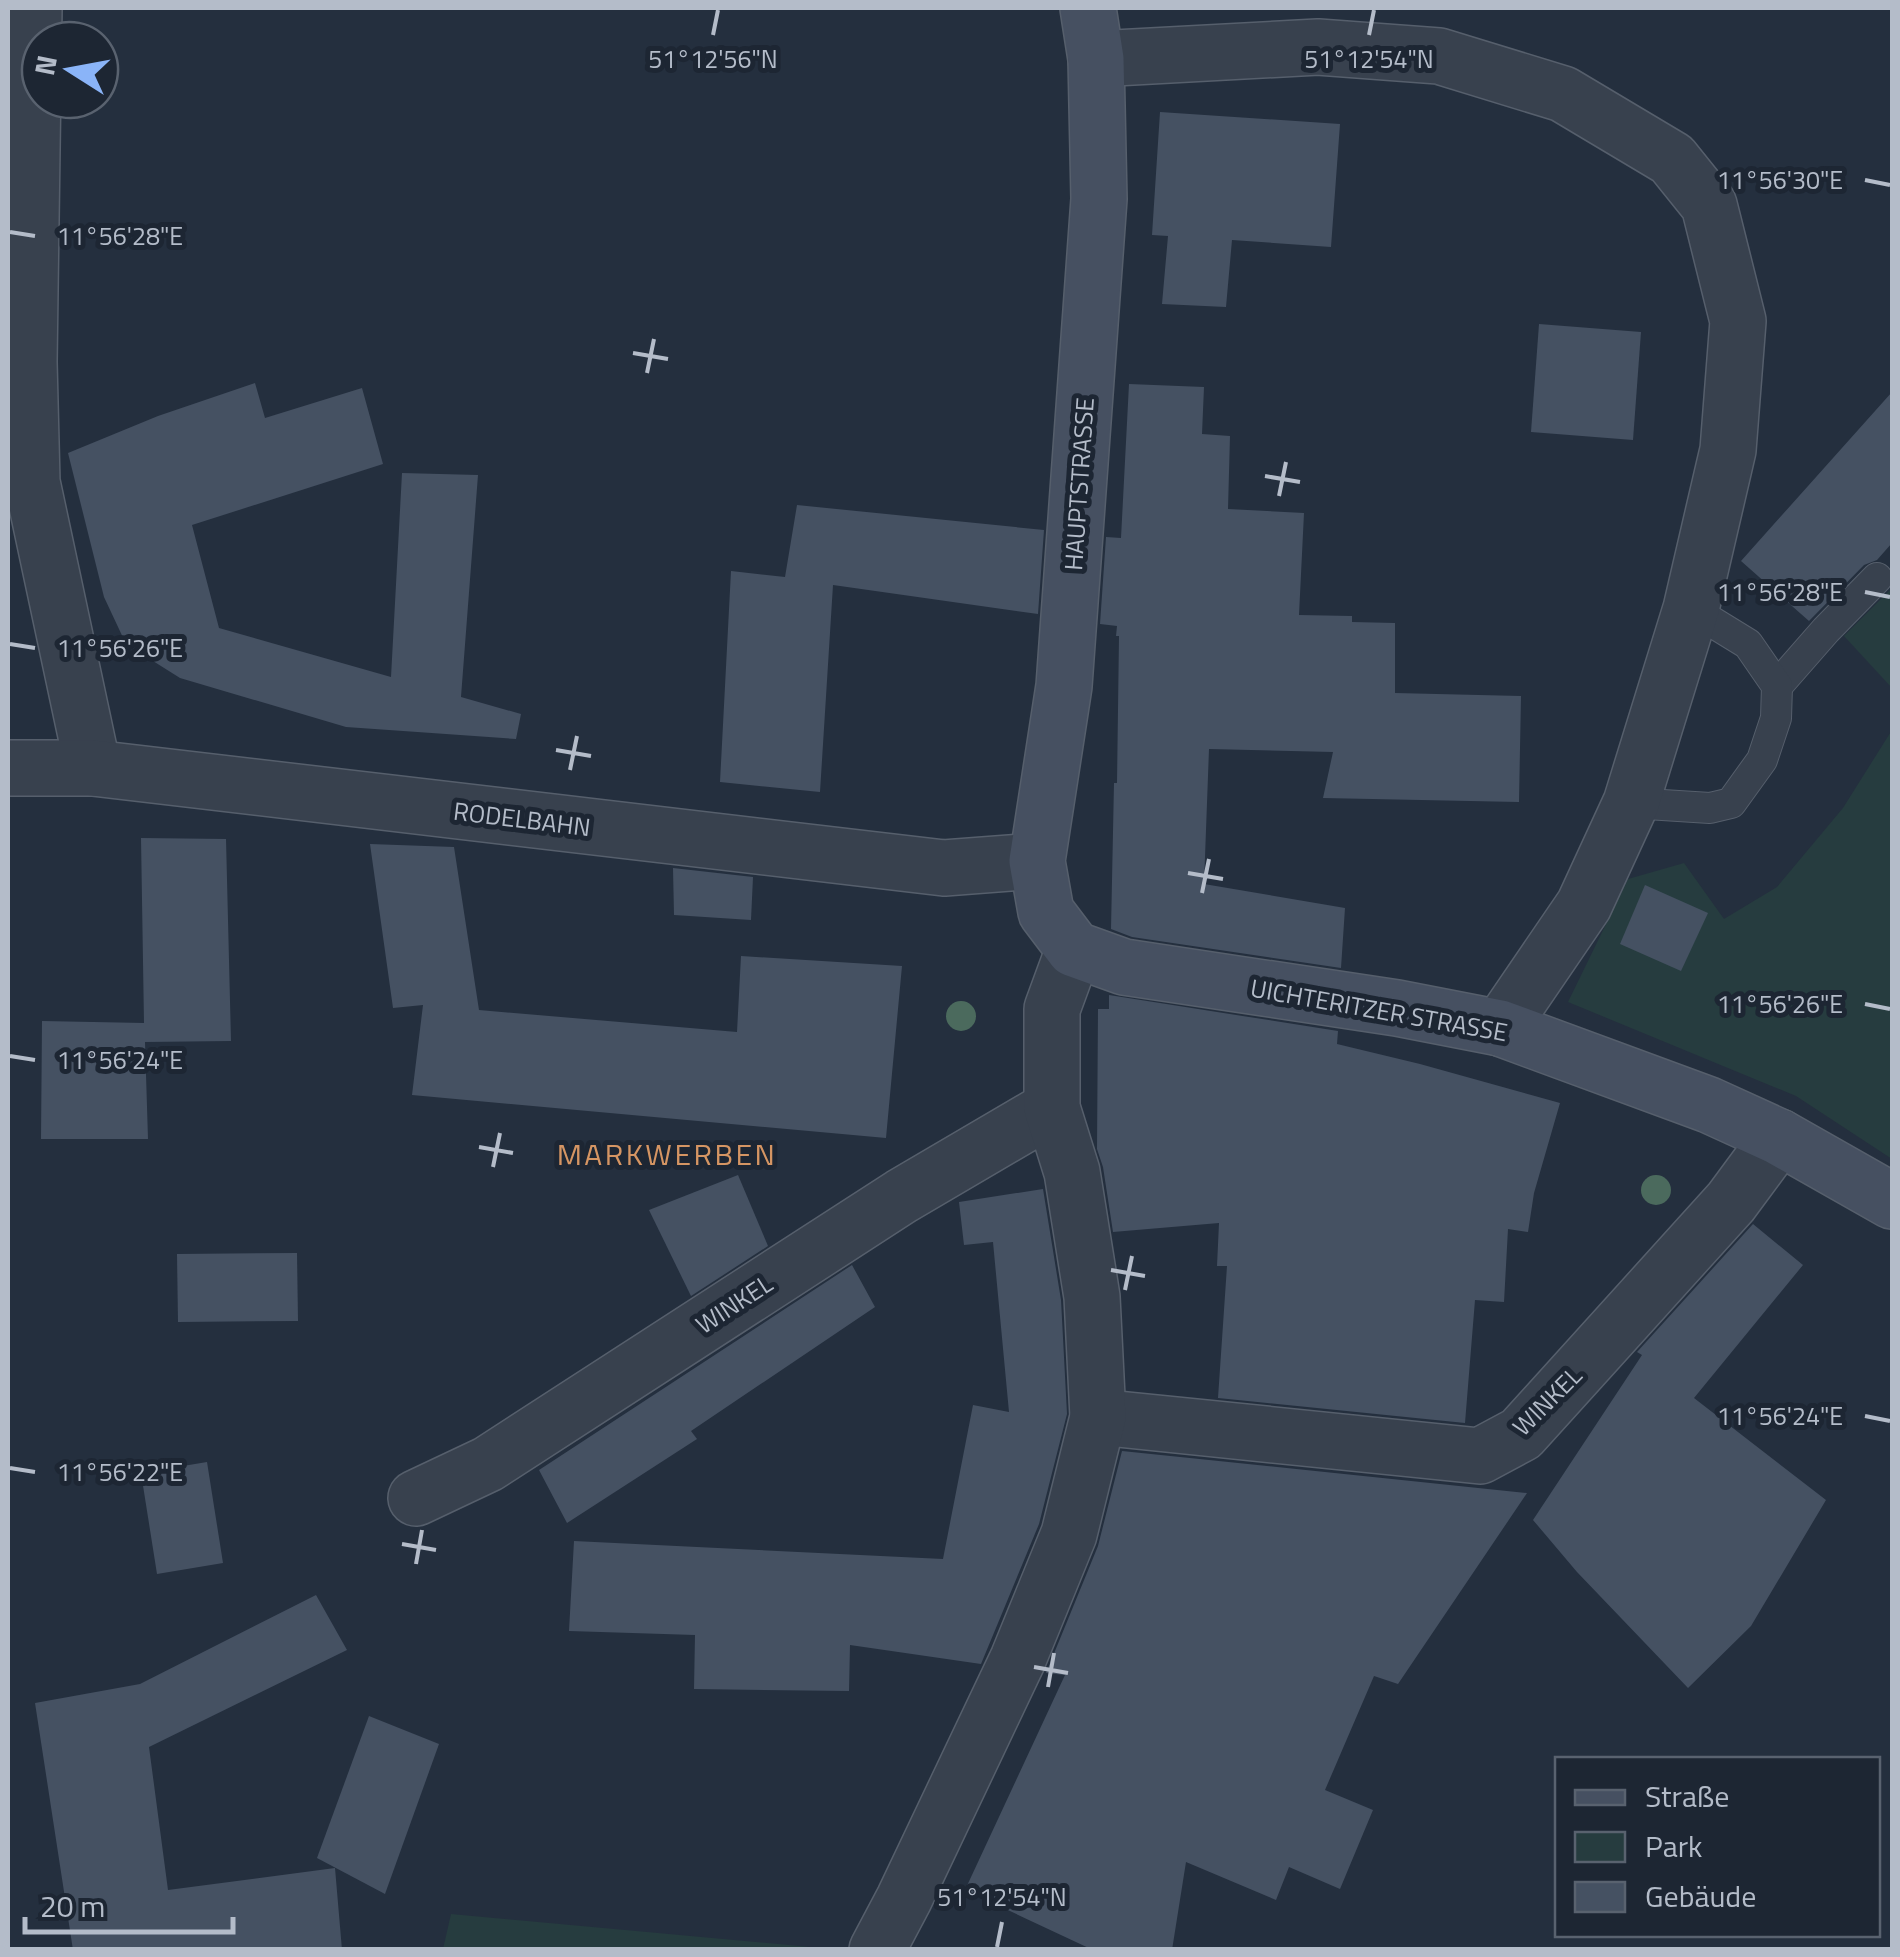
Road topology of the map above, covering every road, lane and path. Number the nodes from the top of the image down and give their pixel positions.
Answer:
1 (34, 8) edge
2 (1092, 33) edge
3 (1878, 578) dead end
4 (1690, 610) junction
5 (1777, 686) junction
6 (8, 768) edge
7 (93, 768) junction
8 (1630, 803) junction
9 (1037, 862) junction
10 (1074, 949) junction
11 (1500, 1028) junction
12 (1052, 1108) junction
13 (1779, 1137) junction
14 (1892, 1201) edge
15 (1098, 1417) junction
16 (416, 1498) dead end
17 (877, 1950) edge

1 - 7 street
2 - 4 street
2 - 9 main road, HAUPTSTRASSE
3 - 5 lane
4 - 5 lane
4 - 8 street
5 - 8 lane
6 - 7 street, RODELBAHN
7 - 9 street, RODELBAHN
8 - 11 street
9 - 10 main road, HAUPTSTRASSE
10 - 11 main road, UICHTERITZER STRASSE
10 - 12 street
11 - 13 main road, UICHTERITZER STRASSE
12 - 15 street
12 - 16 street, WINKEL
13 - 14 main road, UICHTERITZER STRASSE
13 - 15 street, WINKEL
15 - 17 street

